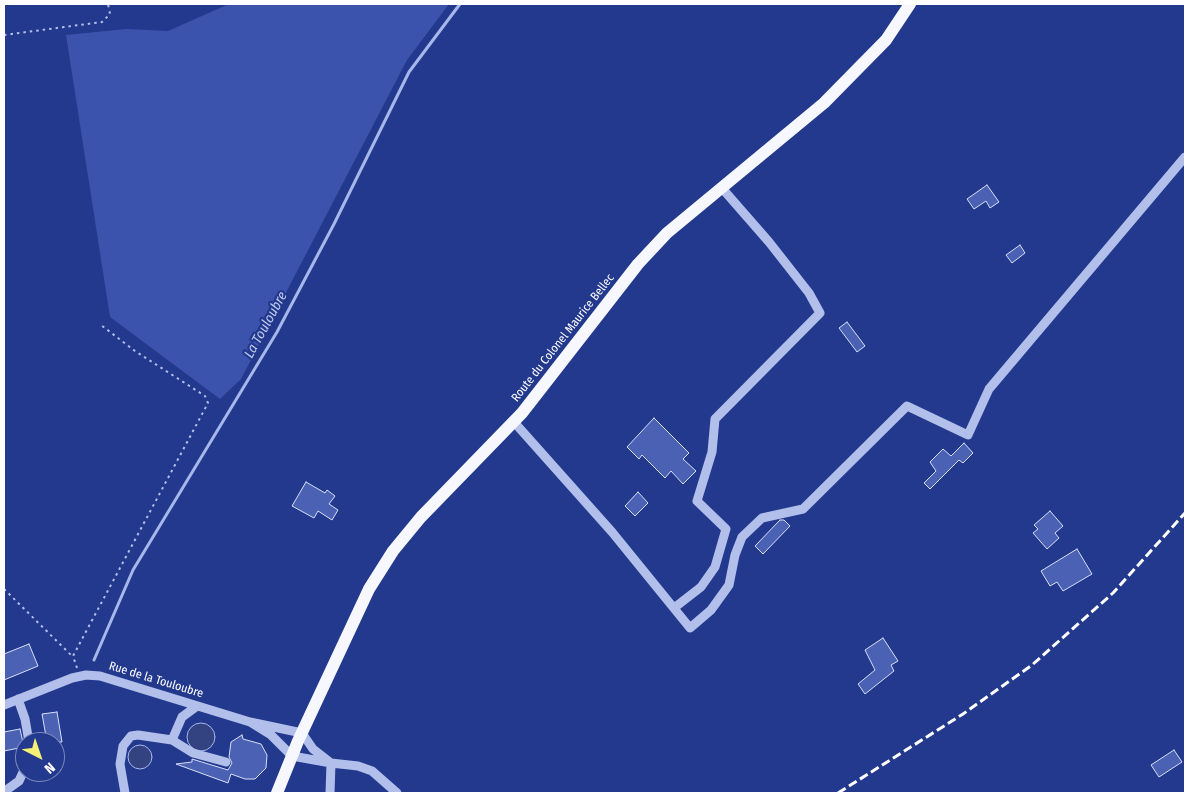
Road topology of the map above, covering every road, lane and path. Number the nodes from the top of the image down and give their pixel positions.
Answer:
1 (108, 4) edge
2 (910, 4) edge
3 (4, 35) edge
4 (1185, 157) edge
5 (720, 188) junction
6 (100, 325) dead end
7 (514, 422) junction
8 (4, 589) edge
9 (674, 608) junction
10 (74, 658) junction
11 (77, 670) dead end
12 (18, 699) junction
13 (180, 701) junction
14 (4, 704) edge
15 (197, 706) junction
16 (182, 717) junction
17 (250, 722) junction
18 (28, 732) edge
19 (301, 735) junction
20 (172, 740) junction
21 (292, 756) junction
22 (226, 762) dead end
23 (331, 762) junction
24 (18, 782) edge
25 (5, 791) dead end
26 (125, 793) edge
27 (277, 793) edge
28 (330, 793) edge
29 (397, 793) edge

1 - 3 path
2 - 5 main road, Route du Colonel Maurice Bellec
4 - 9 street
5 - 7 main road, Route du Colonel Maurice Bellec
5 - 9 street
6 - 10 path
7 - 9 street
7 - 19 main road, Route du Colonel Maurice Bellec
8 - 10 path
10 - 11 path
12 - 13 street, Rue de la Touloubre
12 - 14 street, Rue de la Touloubre
12 - 18 street
13 - 15 street, Rue de la Touloubre
13 - 16 street
15 - 16 street
15 - 17 street, Rue de la Touloubre
16 - 20 street
17 - 19 street
17 - 21 street, Rue de la Touloubre
19 - 21 main road, Route du Colonel Maurice Bellec
19 - 23 street
20 - 22 street
20 - 26 street
21 - 23 street
21 - 27 main road, Route du Colonel Maurice Bellec
23 - 28 street
23 - 29 street
24 - 25 street

